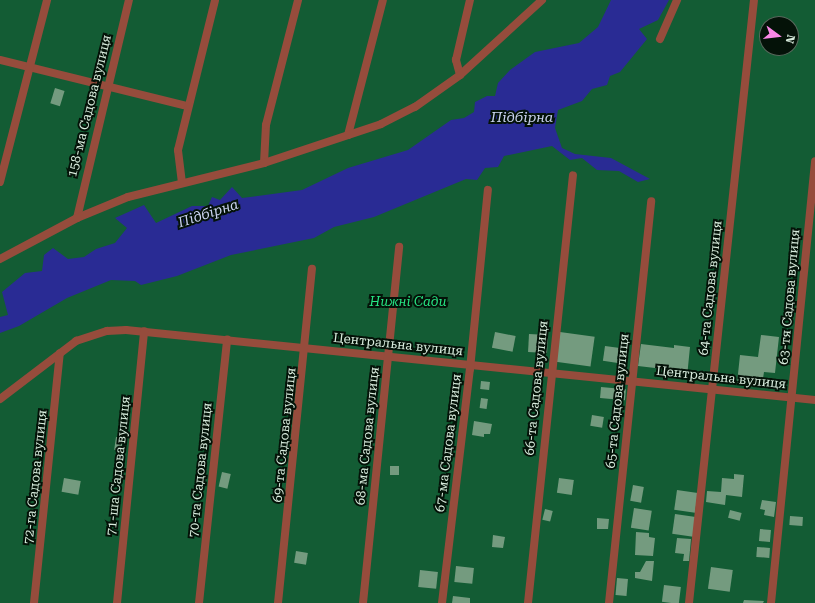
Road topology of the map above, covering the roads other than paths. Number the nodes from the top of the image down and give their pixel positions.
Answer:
1 (47, 0) edge
2 (129, 0) edge
3 (215, 0) edge
4 (298, 0) edge
5 (383, 0) edge
6 (470, 0) edge
7 (542, 0) edge
8 (677, 0) edge
9 (754, 0) edge
10 (660, 39) dead end
11 (0, 60) edge
12 (30, 67) junction
13 (460, 75) junction
14 (106, 85) junction
15 (187, 106) junction
16 (348, 135) junction
17 (815, 161) edge
18 (264, 163) junction
19 (573, 175) dead end
20 (0, 182) edge
21 (182, 183) junction
22 (488, 190) dead end
23 (651, 201) dead end
24 (77, 218) junction
25 (400, 247) dead end
26 (0, 259) edge
27 (312, 269) dead end
28 (144, 331) junction
29 (227, 339) junction
30 (306, 347) junction
31 (60, 353) junction
32 (389, 356) junction
33 (471, 364) junction
34 (550, 373) junction
35 (632, 382) junction
36 (712, 390) junction
37 (792, 397) junction
38 (0, 399) edge
39 (815, 400) edge
40 (34, 603) edge
41 (117, 603) edge
42 (198, 603) edge
43 (278, 603) edge
44 (363, 603) edge
45 (442, 603) edge
46 (528, 603) edge
47 (609, 603) edge
48 (690, 603) edge
49 (770, 603) edge

1 - 12 street
2 - 14 street, 158-ма Садова вулиця
3 - 15 street
4 - 18 street
5 - 16 street
6 - 13 street
7 - 13 street
8 - 10 street
9 - 36 street, 64-та Садова вулиця
11 - 12 street
12 - 14 street
12 - 20 street
13 - 16 street
14 - 15 street
14 - 24 street, 158-ма Садова вулиця
15 - 21 street
16 - 18 street
17 - 37 street, 63-тя Садова вулиця
18 - 21 street
19 - 34 street, 66-та Садова вулиця
21 - 24 street
22 - 33 street, 67-ма Садова вулиця
23 - 35 street, 65-та Садова вулиця
24 - 26 street
25 - 32 street, 68-ма Садова вулиця
27 - 30 street, 69-та Садова вулиця
28 - 29 street, Центральна вулиця
28 - 31 street, Центральна вулиця
28 - 41 street, 71-ша Садова вулиця
29 - 30 street, Центральна вулиця
29 - 42 street, 70-та Садова вулиця
30 - 32 street, Центральна вулиця
30 - 43 street, 69-та Садова вулиця
31 - 38 street, Центральна вулиця
31 - 40 street, 72-га Садова вулиця
32 - 33 street, Центральна вулиця
32 - 44 street, 68-ма Садова вулиця
33 - 34 street, Центральна вулиця
33 - 45 street, 67-ма Садова вулиця
34 - 35 street, Центральна вулиця
34 - 46 street, 66-та Садова вулиця
35 - 36 street, Центральна вулиця
35 - 47 street, 65-та Садова вулиця
36 - 37 street, Центральна вулиця
36 - 48 street, 64-та Садова вулиця
37 - 39 street, Центральна вулиця
37 - 49 street, 63-тя Садова вулиця

